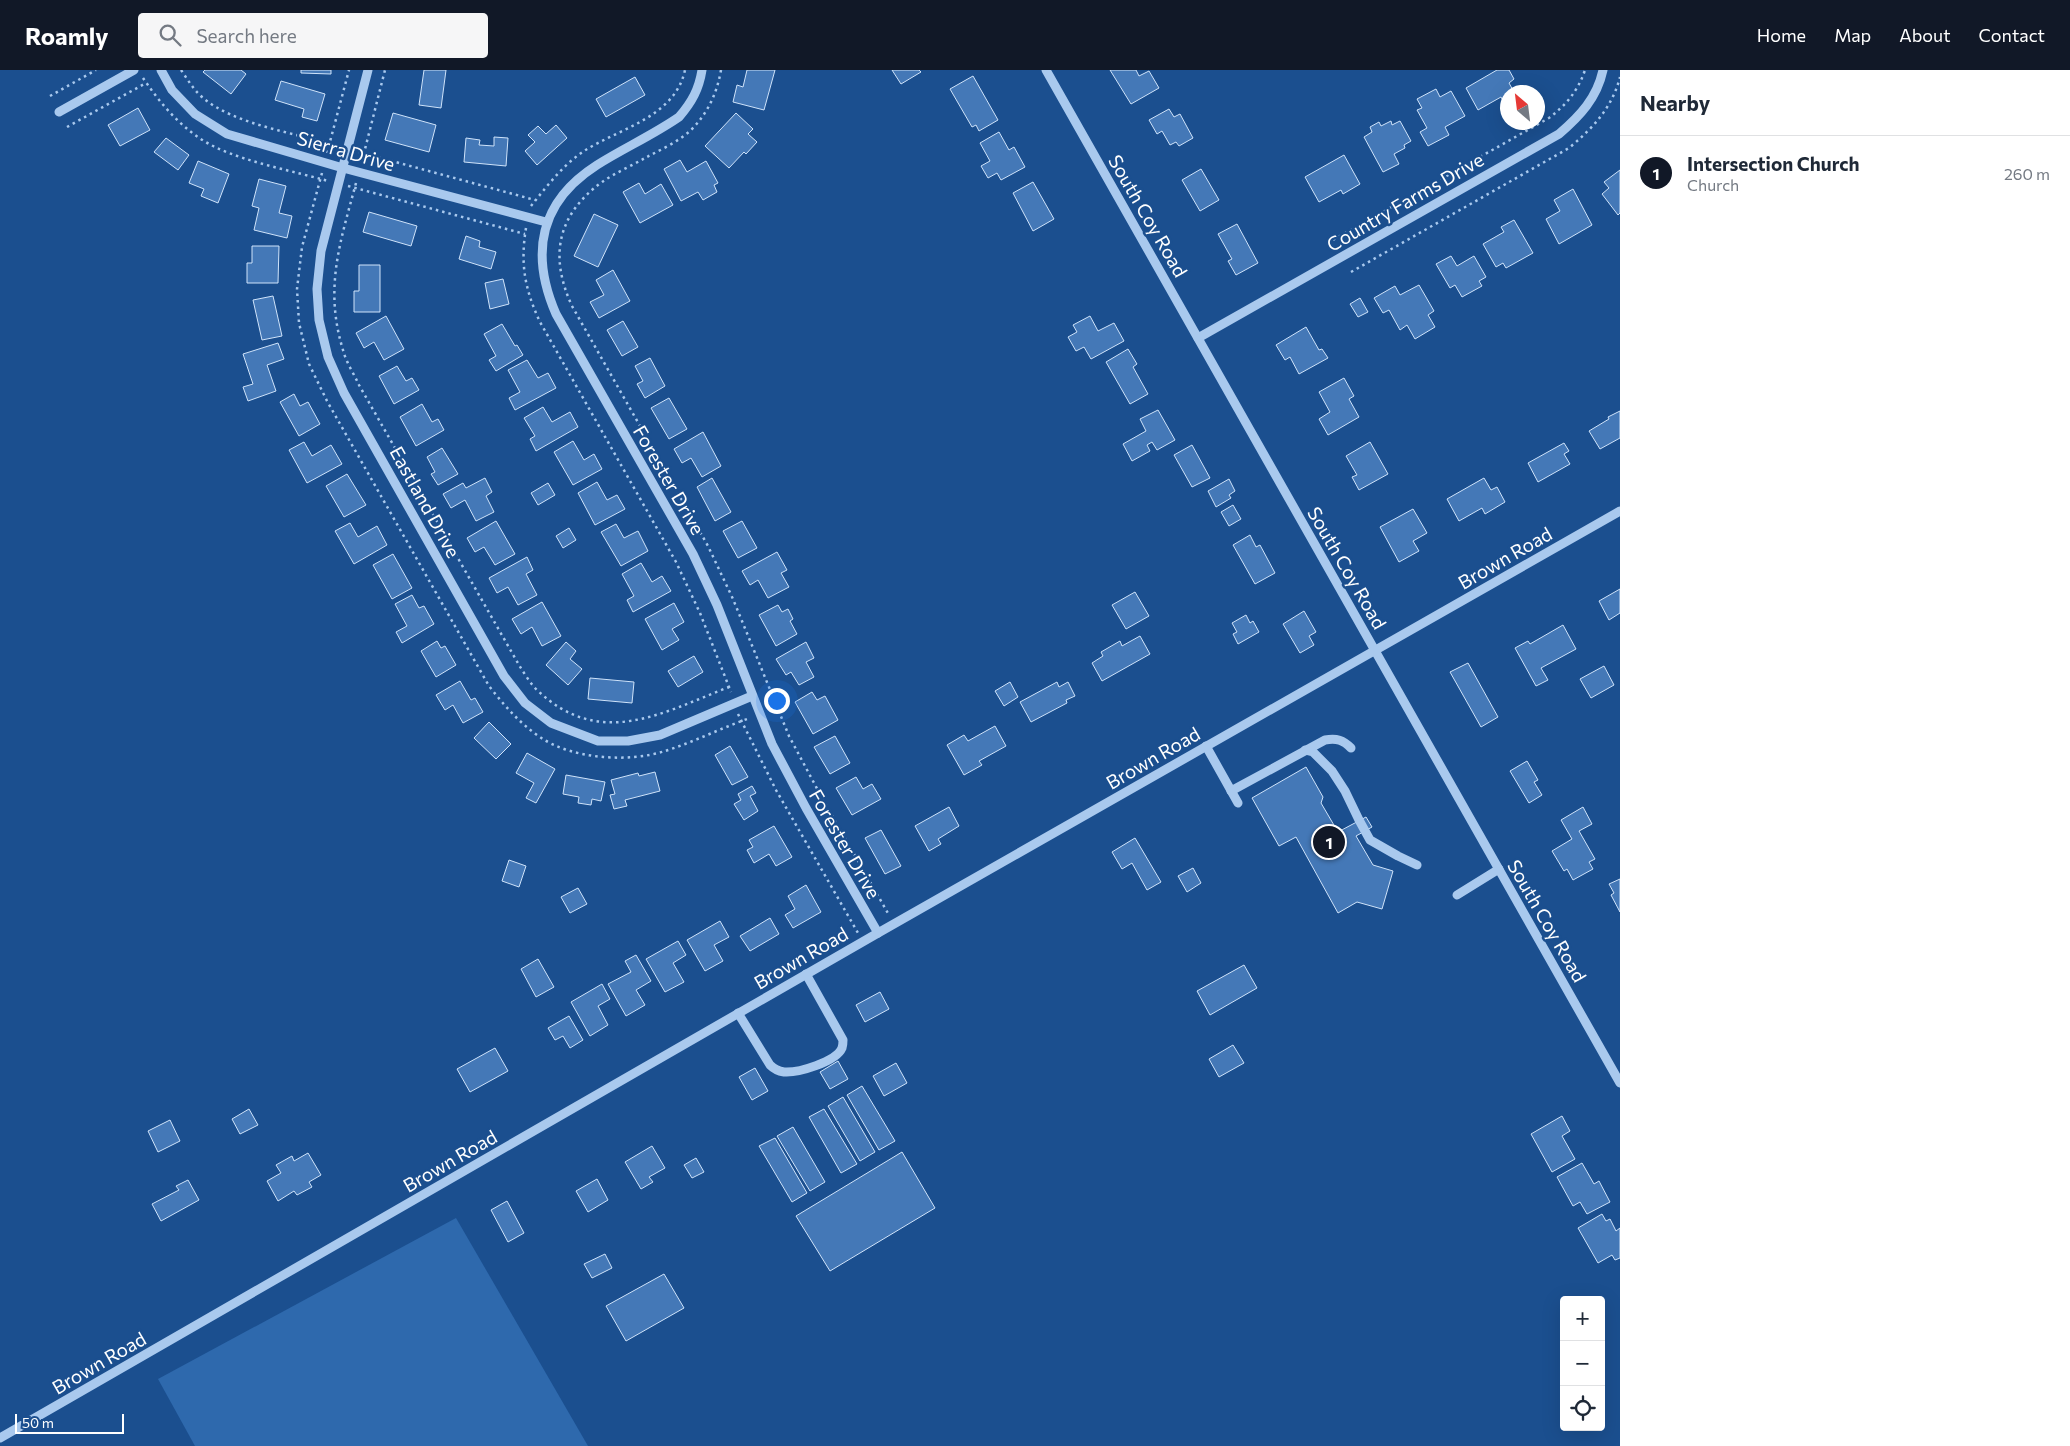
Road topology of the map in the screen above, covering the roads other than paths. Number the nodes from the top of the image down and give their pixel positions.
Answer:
1 (134, 70) edge
2 (161, 70) edge
3 (368, 70) edge
4 (702, 70) edge
5 (1046, 70) edge
6 (1603, 70) edge
7 (59, 112) dead end
8 (344, 168) junction
9 (546, 222) junction
10 (1198, 338) junction
11 (1620, 511) edge
12 (1375, 650) junction
13 (752, 696) junction
14 (1206, 746) junction
15 (1352, 748) dead end
16 (1305, 750) junction
17 (1231, 791) junction
18 (1238, 803) dead end
19 (1417, 865) dead end
20 (1499, 869) junction
21 (1457, 895) dead end
22 (878, 933) junction
23 (806, 974) junction
24 (738, 1013) junction
25 (1620, 1083) edge
26 (0, 1438) edge

1 - 7 street
2 - 8 street, Sierra Drive
3 - 8 street, Eastland Drive
4 - 9 street, Forester Drive
5 - 10 street, South Coy Road
6 - 10 street, Country Farms Drive
8 - 9 street, Sierra Drive
8 - 13 street, Eastland Drive
9 - 13 street, Forester Drive
10 - 12 street, South Coy Road
11 - 12 street, Brown Road
12 - 14 street, Brown Road
12 - 20 street, South Coy Road
13 - 22 street, Forester Drive
14 - 17 street
14 - 22 street, Brown Road
15 - 16 street
16 - 17 street
16 - 19 street
17 - 18 street
20 - 21 street
20 - 25 street, South Coy Road
22 - 23 street, Brown Road
23 - 24 street, Brown Road
23 - 24 street
24 - 26 street, Brown Road

